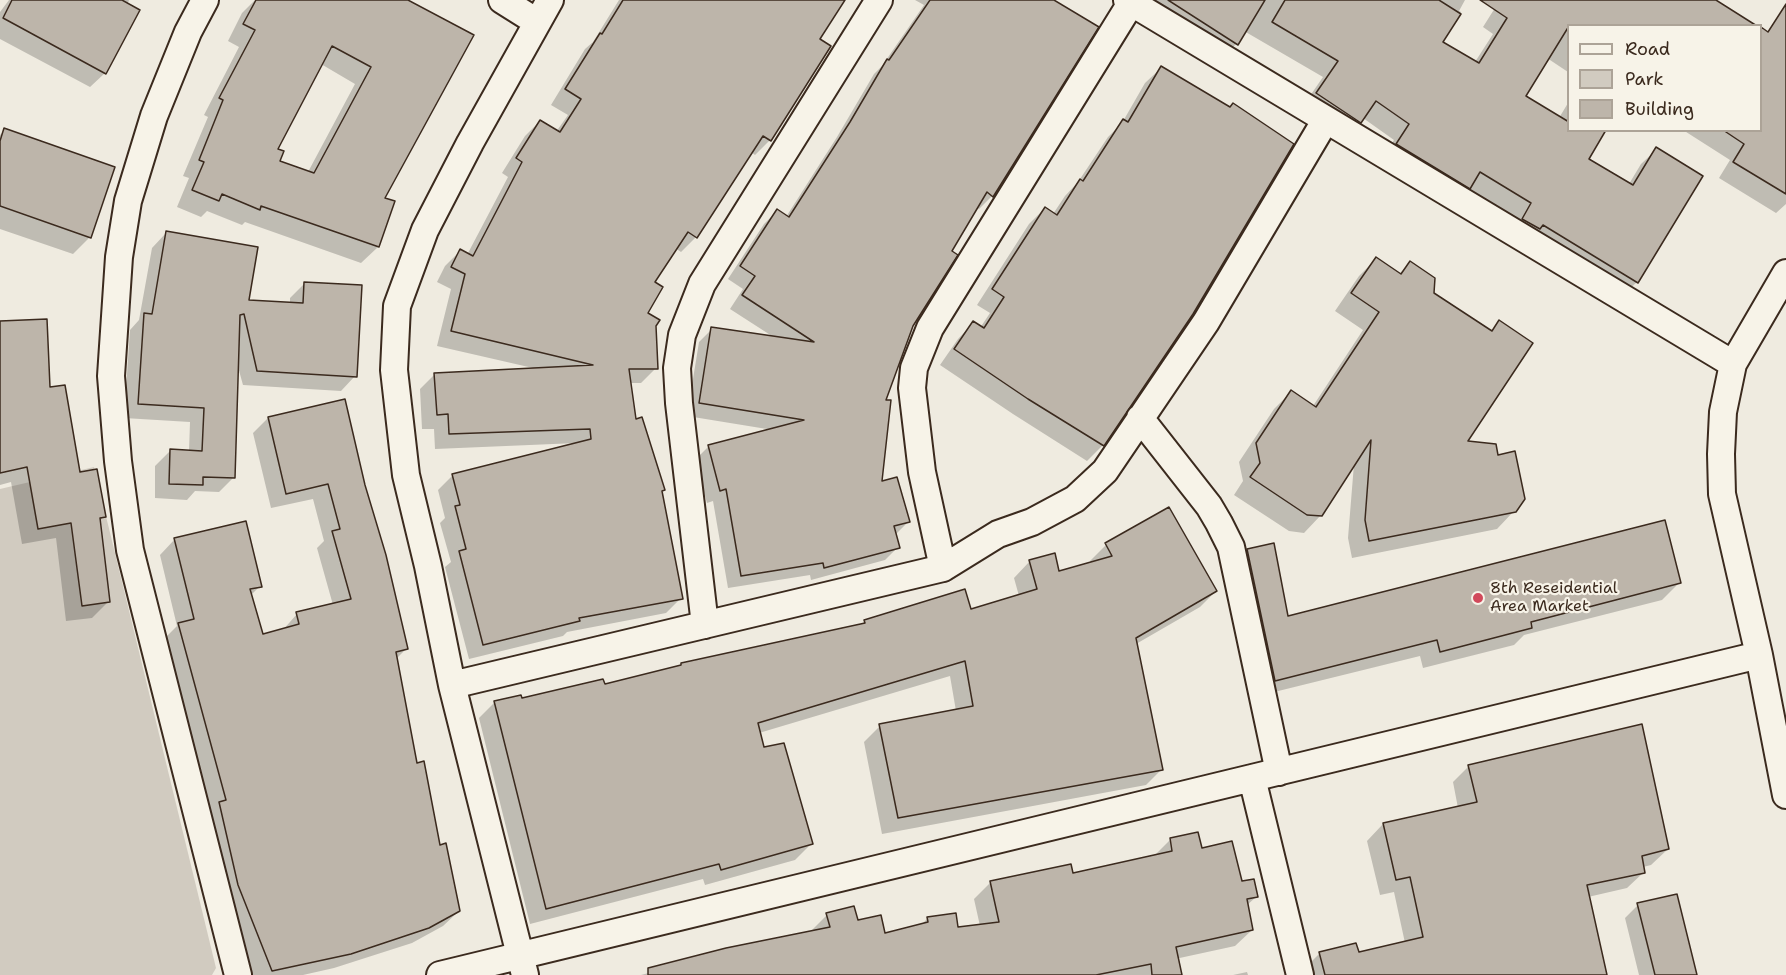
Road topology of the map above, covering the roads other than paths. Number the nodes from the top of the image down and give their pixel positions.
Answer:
1 (205, 0) edge
2 (502, 0) edge
3 (550, 0) edge
4 (879, 0) edge
5 (1129, 2) edge
6 (537, 22) junction
7 (1325, 121) junction
8 (1786, 273) edge
9 (1733, 364) junction
10 (1140, 418) junction
11 (943, 568) junction
12 (705, 625) junction
13 (1759, 656) junction
14 (452, 685) junction
15 (1279, 772) junction
16 (1252, 778) junction
17 (1786, 795) edge
18 (523, 965) edge
19 (238, 975) edge
20 (440, 975) edge
21 (1300, 975) edge

1 - 19 street
2 - 6 street
3 - 6 street
4 - 12 street
5 - 7 street
5 - 11 street
6 - 14 street
7 - 9 street
7 - 10 street
8 - 9 street
9 - 13 street
10 - 11 street
10 - 15 street
11 - 12 street
12 - 14 street
13 - 15 street
13 - 17 street
14 - 18 street
15 - 16 street
16 - 18 street
16 - 21 street
18 - 20 street

